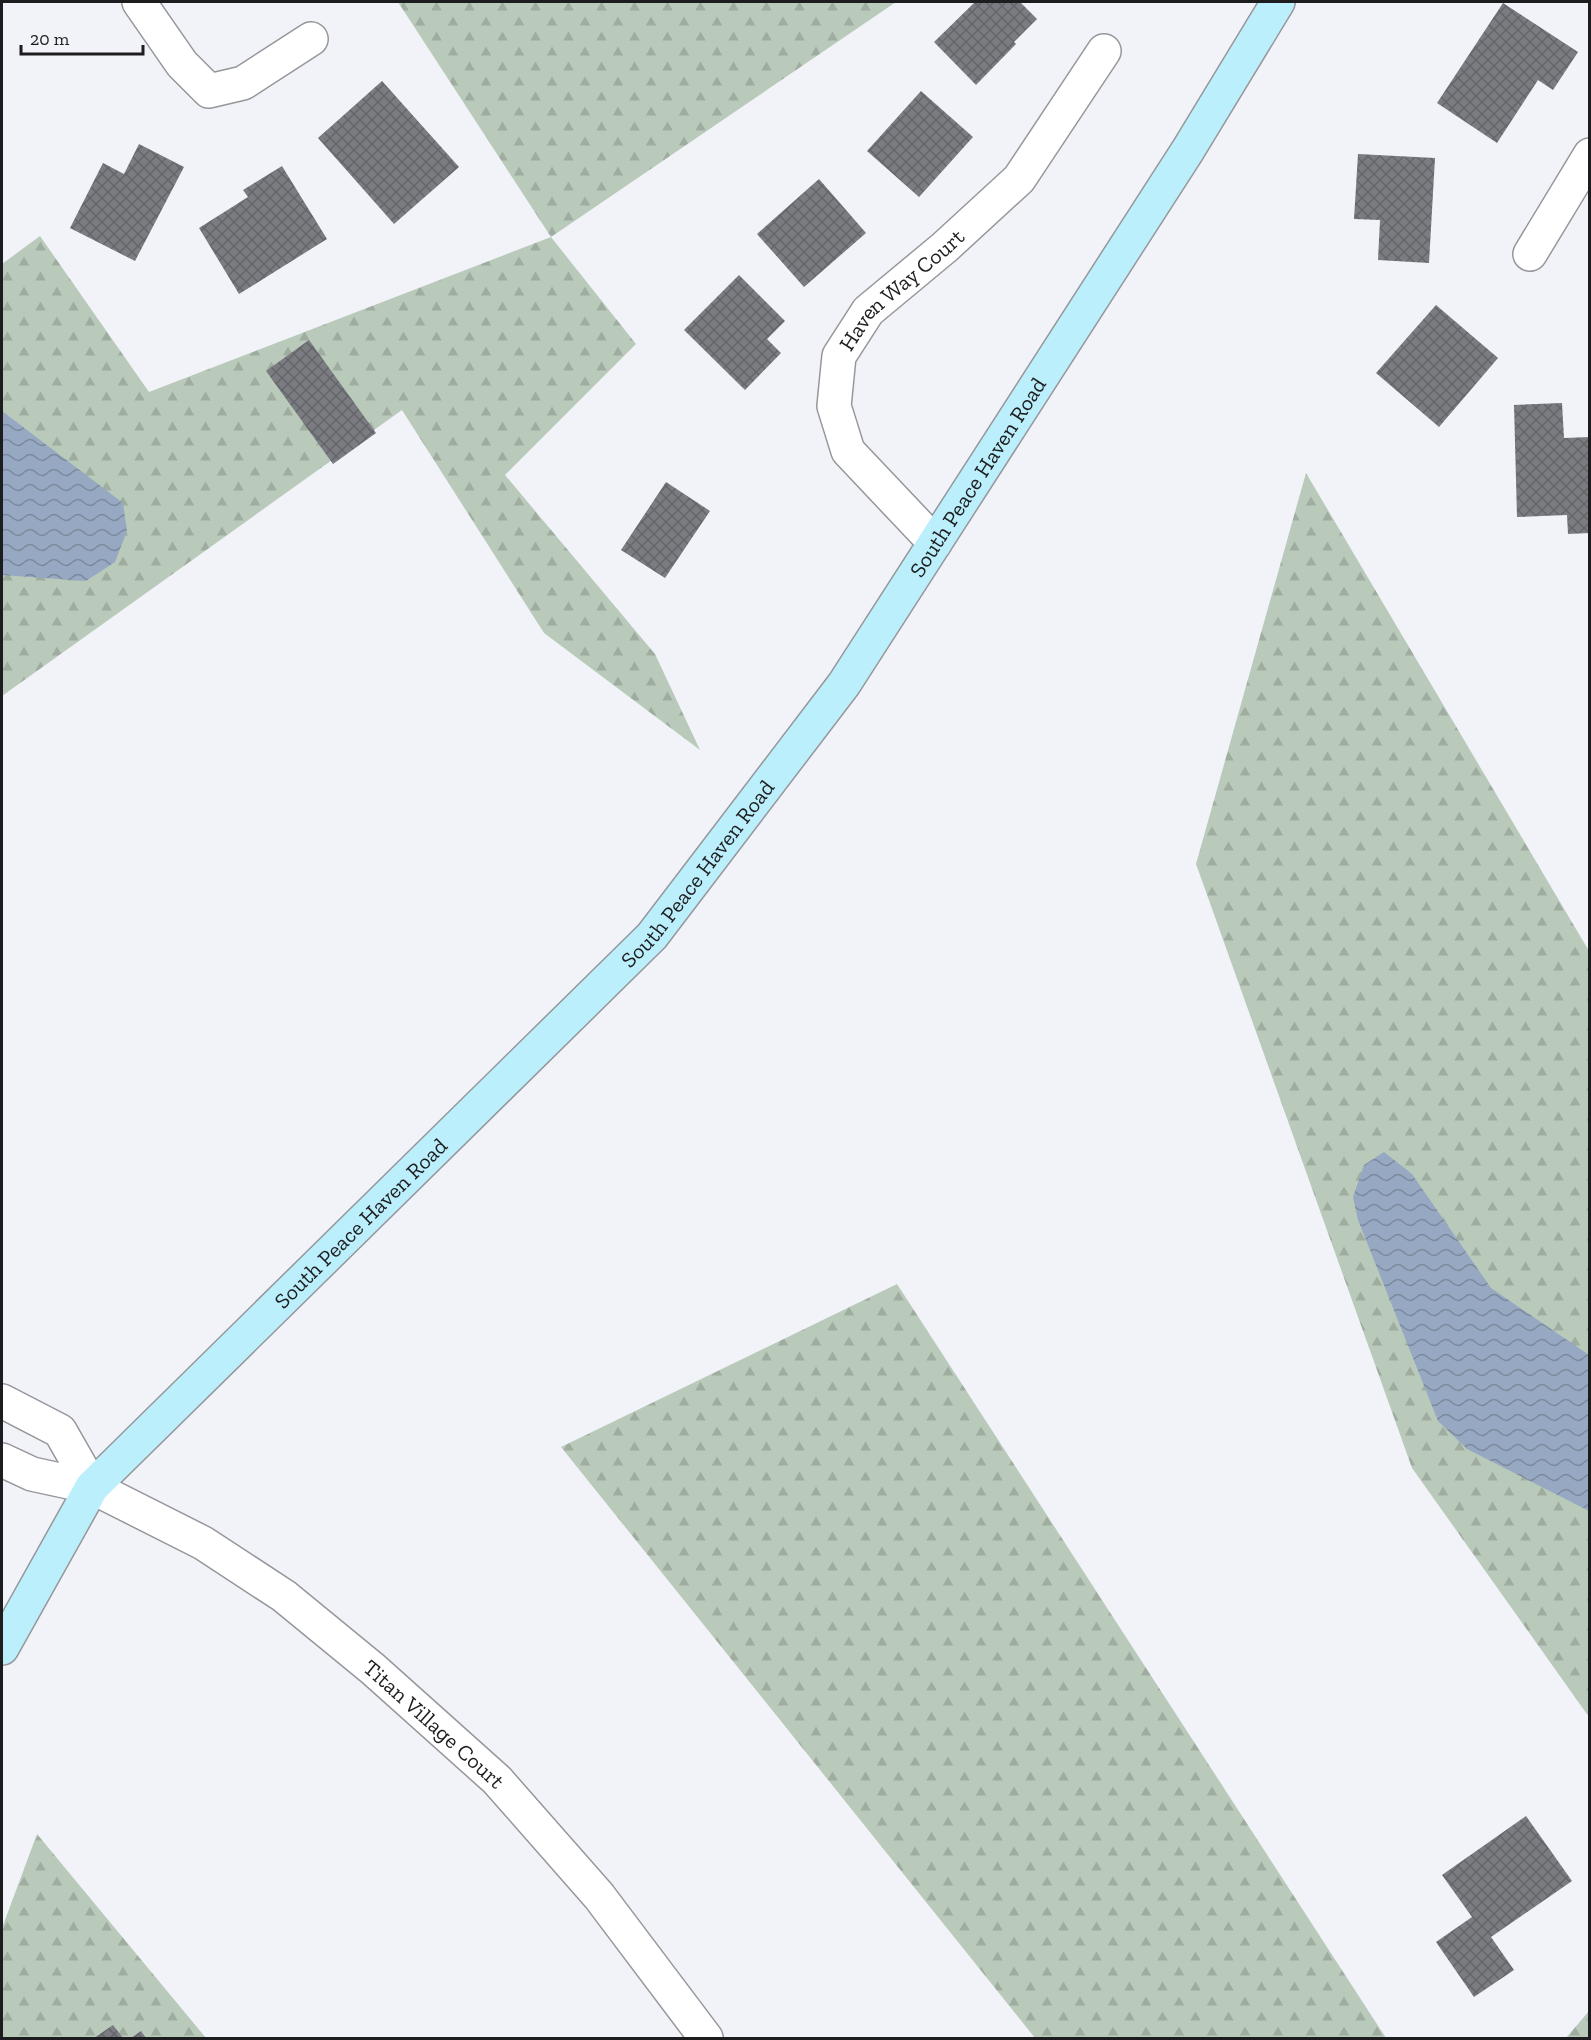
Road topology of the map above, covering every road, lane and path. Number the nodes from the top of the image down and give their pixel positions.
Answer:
1 (139, 2) edge
2 (1278, 2) edge
3 (311, 39) dead end
4 (1104, 51) dead end
5 (1590, 155) edge
6 (1530, 254) dead end
7 (935, 543) junction
8 (2, 1401) edge
9 (2, 1460) edge
10 (92, 1486) junction
11 (2, 1648) edge
12 (706, 2038) edge

1 - 3 street
2 - 7 main road, South Peace Haven Road
4 - 7 street, Haven Way Court
5 - 6 street
7 - 10 main road, South Peace Haven Road
8 - 10 street
9 - 10 street, Titan Village Court
10 - 11 main road, South Peace Haven Road
10 - 12 street, Titan Village Court

